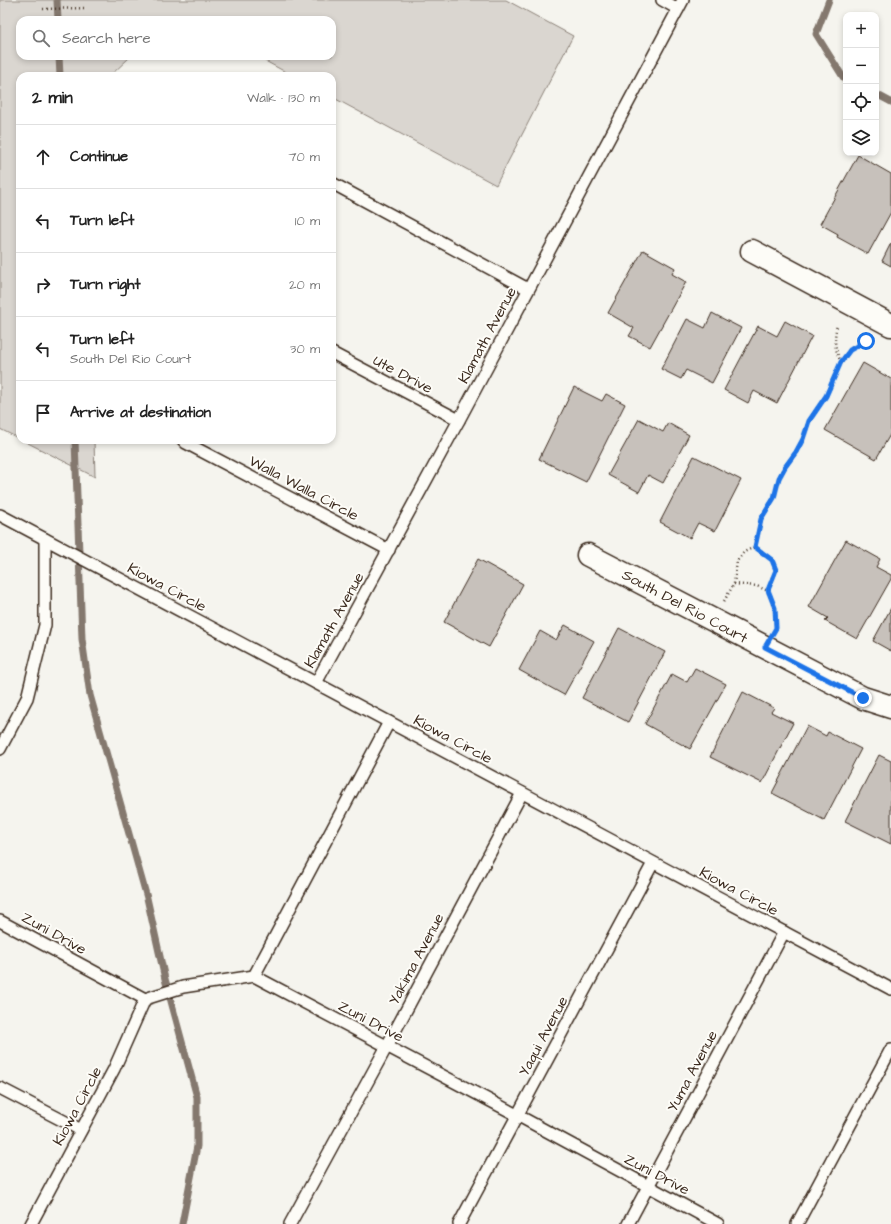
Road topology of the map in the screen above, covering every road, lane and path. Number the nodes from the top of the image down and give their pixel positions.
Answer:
1 (662, 0) edge
2 (681, 4) edge
3 (86, 8) dead end
4 (43, 9) dead end
5 (336, 185) edge
6 (752, 251) dead end
7 (528, 289) junction
8 (846, 301) junction
9 (885, 321) edge
10 (336, 355) edge
11 (841, 362) junction
12 (459, 420) junction
13 (188, 444) edge
14 (0, 516) edge
15 (45, 539) junction
16 (755, 547) junction
17 (389, 550) junction
18 (588, 555) dead end
19 (734, 584) junction
20 (768, 590) junction
21 (713, 620) junction
22 (765, 647) junction
23 (316, 683) junction
24 (891, 706) edge
25 (389, 722) junction
26 (0, 749) edge
27 (522, 793) junction
28 (653, 862) junction
29 (0, 921) edge
30 (784, 932) junction
31 (254, 976) junction
32 (891, 989) edge
33 (150, 998) junction
34 (387, 1046) junction
35 (891, 1049) edge
36 (0, 1088) edge
37 (518, 1115) junction
38 (81, 1130) junction
39 (648, 1186) junction
40 (31, 1224) edge
41 (290, 1224) edge
42 (460, 1224) edge
43 (628, 1224) edge
44 (718, 1224) edge
45 (797, 1224) edge

1 - 2 lane
2 - 7 lane, Klamath Avenue
3 - 4 path
5 - 7 lane
6 - 8 street
7 - 12 lane, Klamath Avenue
8 - 9 street
8 - 11 path
9 - 11 path
10 - 12 lane, Ute Drive
11 - 16 path
12 - 17 lane, Klamath Avenue
13 - 17 lane, Walla Walla Circle
14 - 15 lane, Kiowa Circle
15 - 23 lane, Kiowa Circle
15 - 26 lane
16 - 19 path
16 - 20 path
17 - 23 lane, Klamath Avenue
18 - 21 street, South Del Rio Court
19 - 20 path
19 - 21 path
20 - 22 path
21 - 22 street, South Del Rio Court
22 - 24 street, South Del Rio Court
23 - 25 lane, Kiowa Circle
25 - 27 lane, Kiowa Circle
25 - 31 lane
27 - 28 lane, Kiowa Circle
27 - 34 lane, Yakima Avenue
28 - 30 lane, Kiowa Circle
28 - 37 lane, Yaqui Avenue
29 - 33 lane, Zuni Drive
30 - 32 lane, Kiowa Circle
30 - 39 lane, Yuma Avenue
31 - 33 lane
31 - 34 lane, Zuni Drive
33 - 38 lane, Kiowa Circle
34 - 37 lane, Zuni Drive
34 - 41 lane, Yakima Avenue
35 - 45 lane
36 - 38 lane
37 - 39 lane, Zuni Drive
37 - 42 lane, Yaqui Avenue
38 - 40 lane, Kiowa Circle
39 - 43 lane, Yuma Avenue
39 - 44 lane, Zuni Drive

